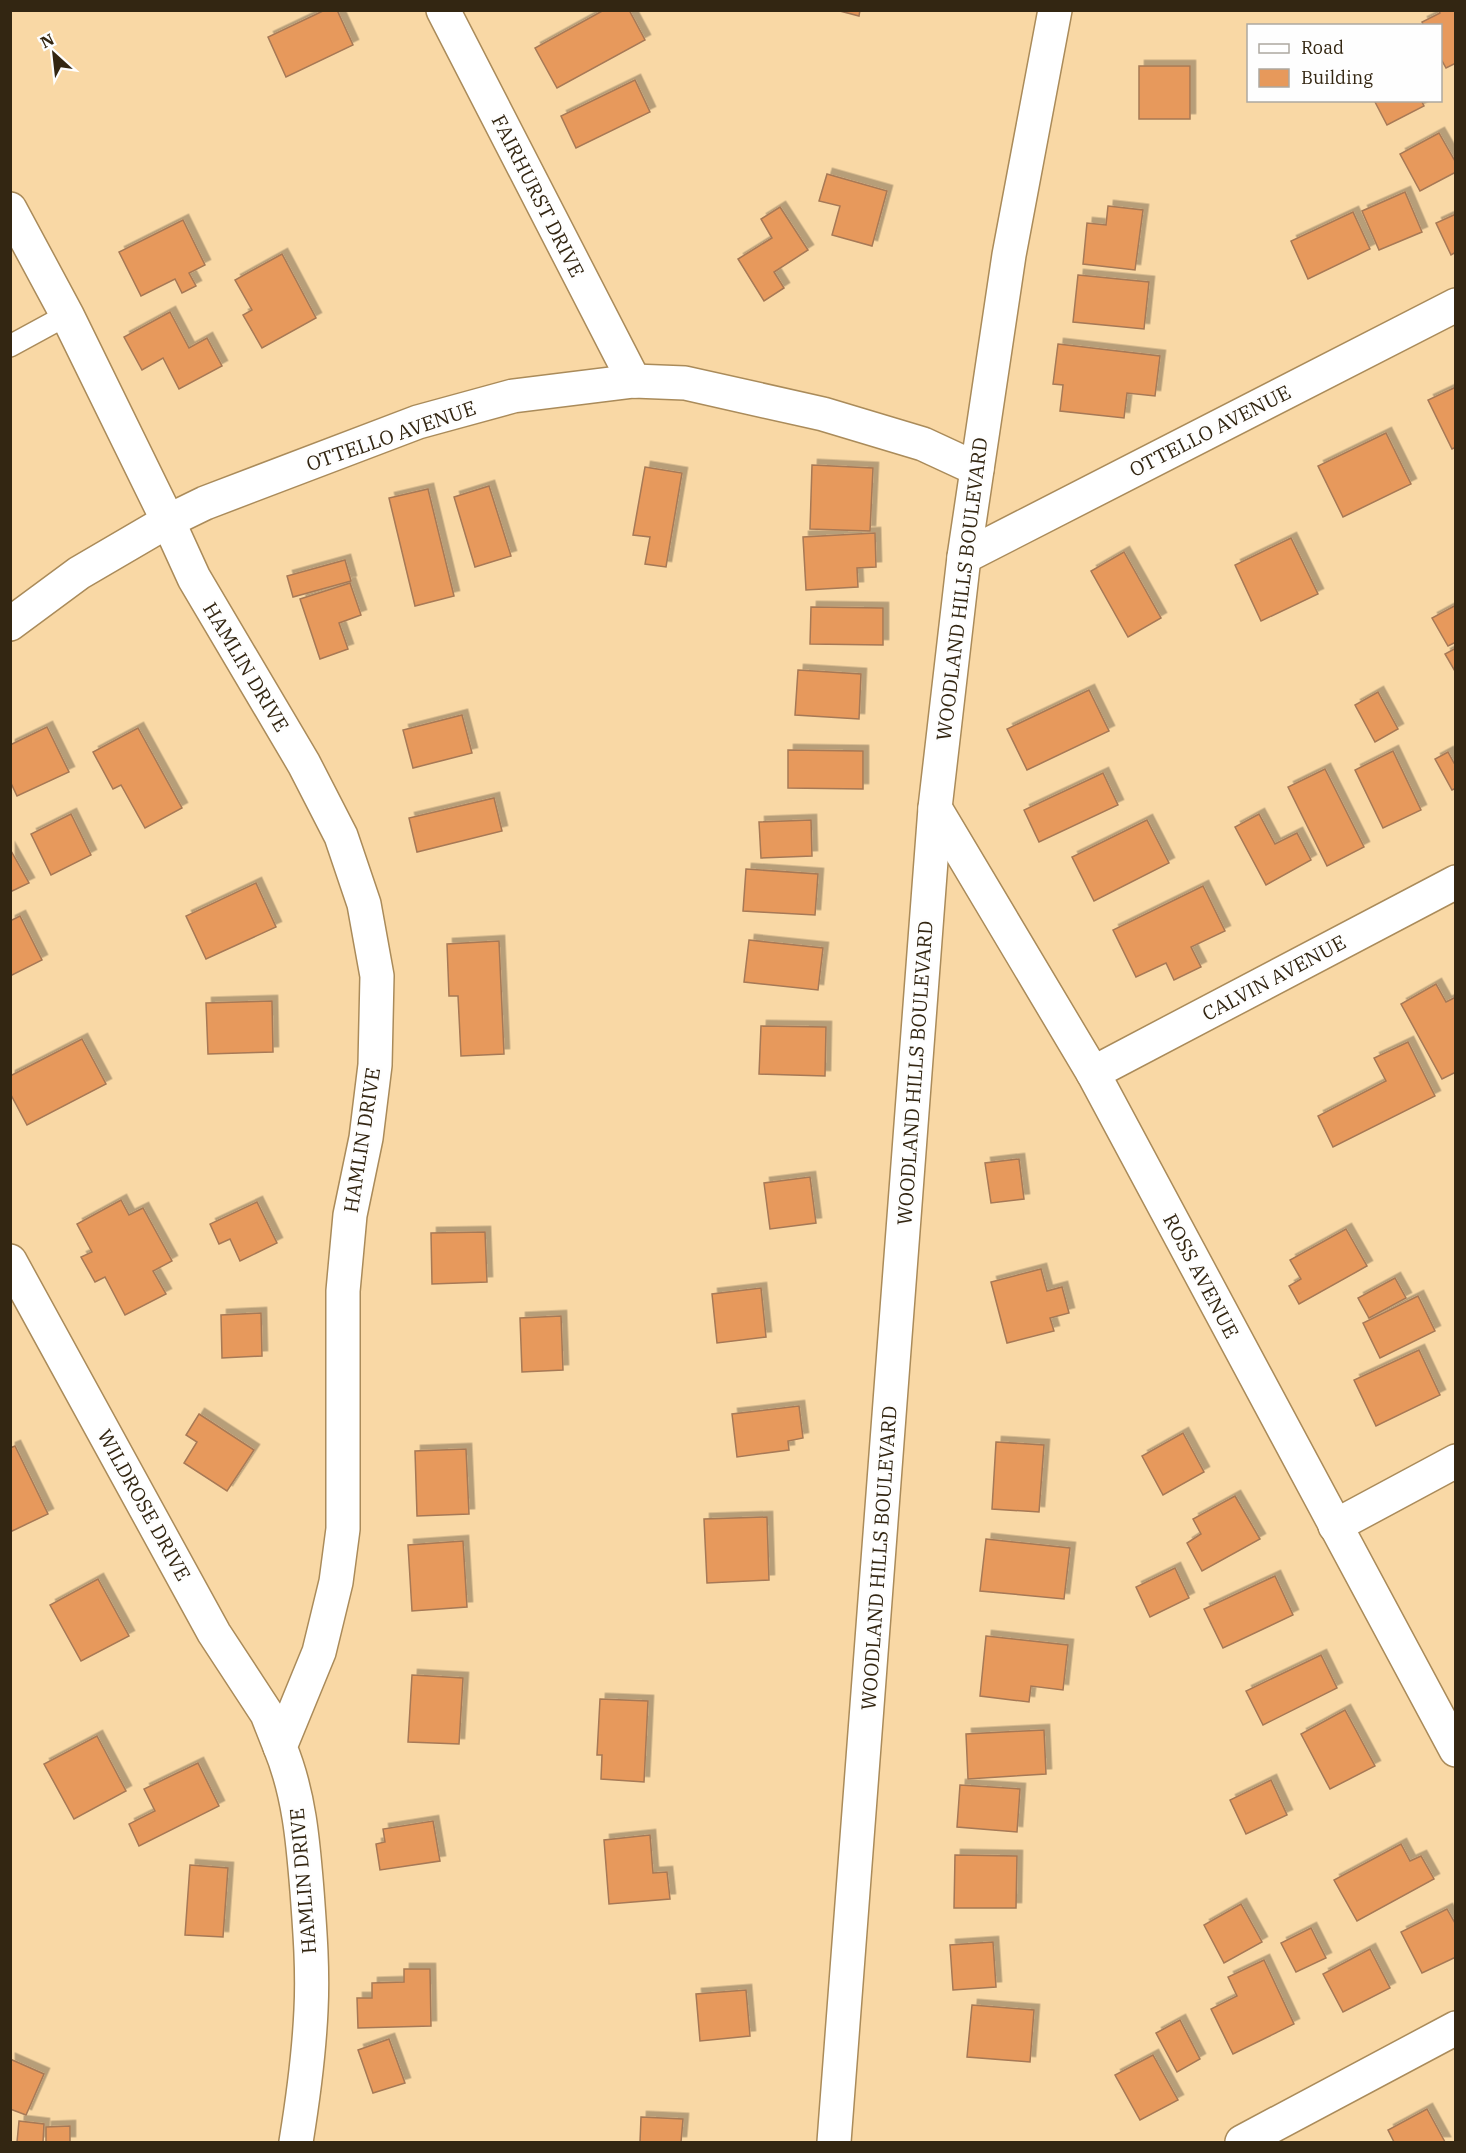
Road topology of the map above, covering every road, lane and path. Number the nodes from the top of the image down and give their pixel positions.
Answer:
1 (443, 10) edge
2 (1055, 10) edge
3 (10, 210) edge
4 (1455, 305) edge
5 (67, 315) junction
6 (10, 346) edge
7 (634, 381) junction
8 (976, 469) junction
9 (168, 521) junction
10 (964, 557) junction
11 (10, 624) edge
12 (935, 808) junction
13 (1455, 882) edge
14 (1093, 1073) junction
15 (10, 1261) edge
16 (1455, 1461) edge
17 (1335, 1526) junction
18 (280, 1747) junction
19 (1455, 1750) edge
20 (1455, 2028) edge
21 (296, 2142) edge
22 (834, 2142) edge
23 (1242, 2142) edge

1 - 7 street, FAIRHURST DRIVE
2 - 8 street, WOODLAND HILLS BOULEVARD
3 - 5 street, HAMLIN DRIVE
4 - 10 street, OTTELLO AVENUE
5 - 6 lane
5 - 9 street, HAMLIN DRIVE
7 - 8 street, OTTELLO AVENUE
7 - 9 street, OTTELLO AVENUE
8 - 10 street, WOODLAND HILLS BOULEVARD
9 - 11 street, OTTELLO AVENUE
9 - 18 street, HAMLIN DRIVE
10 - 12 street, WOODLAND HILLS BOULEVARD
12 - 14 street, ROSS AVENUE
12 - 22 street, WOODLAND HILLS BOULEVARD
13 - 14 street, CALVIN AVENUE
14 - 17 street, ROSS AVENUE
15 - 18 street, WILDROSE DRIVE
16 - 17 street
17 - 19 street, ROSS AVENUE
18 - 21 street, HAMLIN DRIVE
20 - 23 street

